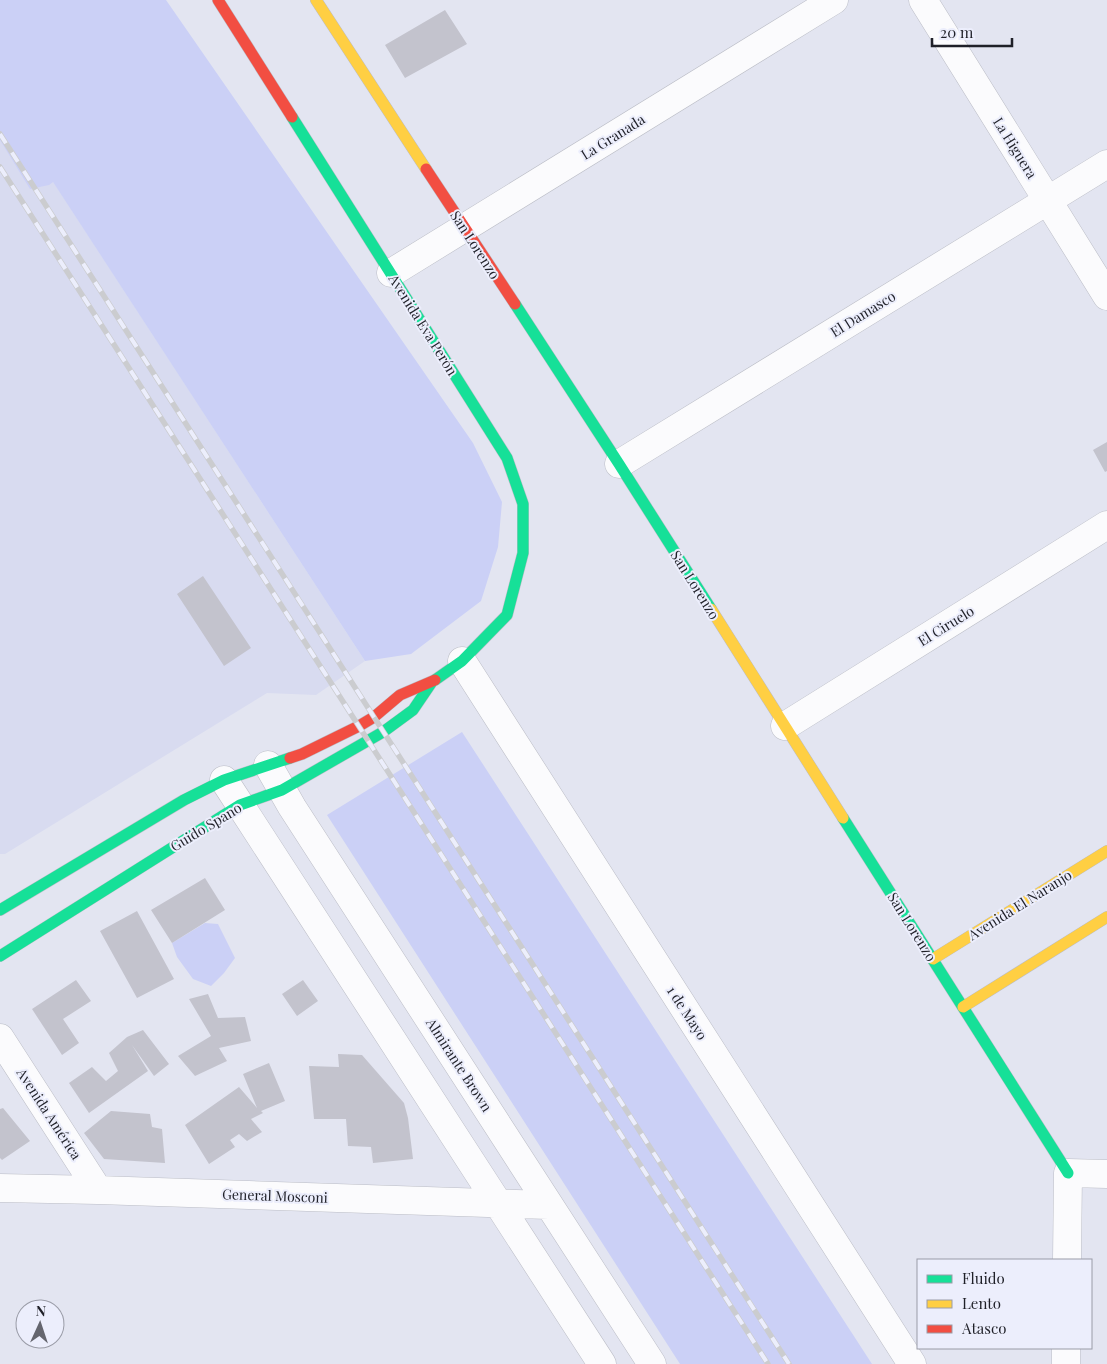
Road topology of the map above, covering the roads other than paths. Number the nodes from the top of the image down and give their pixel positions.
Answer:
1 (218, 0) edge
2 (316, 0) edge
3 (834, 0) edge
4 (923, 0) edge
5 (1107, 164) edge
6 (1047, 200) junction
7 (465, 228) junction
8 (391, 273) junction
9 (1107, 296) edge
10 (619, 464) junction
11 (1107, 525) edge
12 (462, 661) junction
13 (432, 682) junction
14 (784, 726) junction
15 (268, 765) junction
16 (224, 780) junction
17 (282, 790) junction
18 (240, 805) junction
19 (1107, 851) edge
20 (0, 910) edge
21 (1107, 918) edge
22 (0, 956) edge
23 (932, 960) junction
24 (963, 1007) junction
25 (0, 1038) edge
26 (1068, 1173) junction
27 (1107, 1174) edge
28 (0, 1188) edge
29 (98, 1190) junction
30 (497, 1203) junction
31 (549, 1205) junction
32 (1067, 1259) edge
33 (1066, 1349) edge
34 (602, 1364) edge
35 (652, 1364) edge
36 (912, 1364) edge
37 (1066, 1364) edge

1 - 8 main road, Avenida Eva Perón
2 - 7 main road, San Lorenzo
3 - 7 street, La Granada
4 - 6 street, La Higuera
5 - 6 street, El Damasco
6 - 9 street, La Higuera
6 - 10 street, El Damasco
7 - 8 street, La Granada
7 - 10 main road, San Lorenzo
8 - 12 main road, Avenida Eva Perón
10 - 14 main road, San Lorenzo
11 - 14 street, El Ciruelo
12 - 13 main road, Guido Spano
12 - 36 street, 1 de Mayo
13 - 15 main road, Guido Spano
13 - 17 main road, Guido Spano
14 - 23 main road, San Lorenzo
15 - 16 main road, Guido Spano
15 - 17 street, Almirante Brown
16 - 18 street
16 - 20 main road, Guido Spano
17 - 18 main road, Guido Spano
17 - 31 street, Almirante Brown
18 - 22 main road, Guido Spano
18 - 30 street
19 - 23 main road, Avenida El Naranjo
21 - 24 main road
23 - 24 main road, San Lorenzo
24 - 26 main road, San Lorenzo
25 - 29 street, Avenida América
26 - 27 street
26 - 32 street
28 - 29 street, General Mosconi
29 - 30 street, General Mosconi
30 - 31 street, General Mosconi
30 - 34 street
31 - 35 street, Almirante Brown
33 - 37 street

